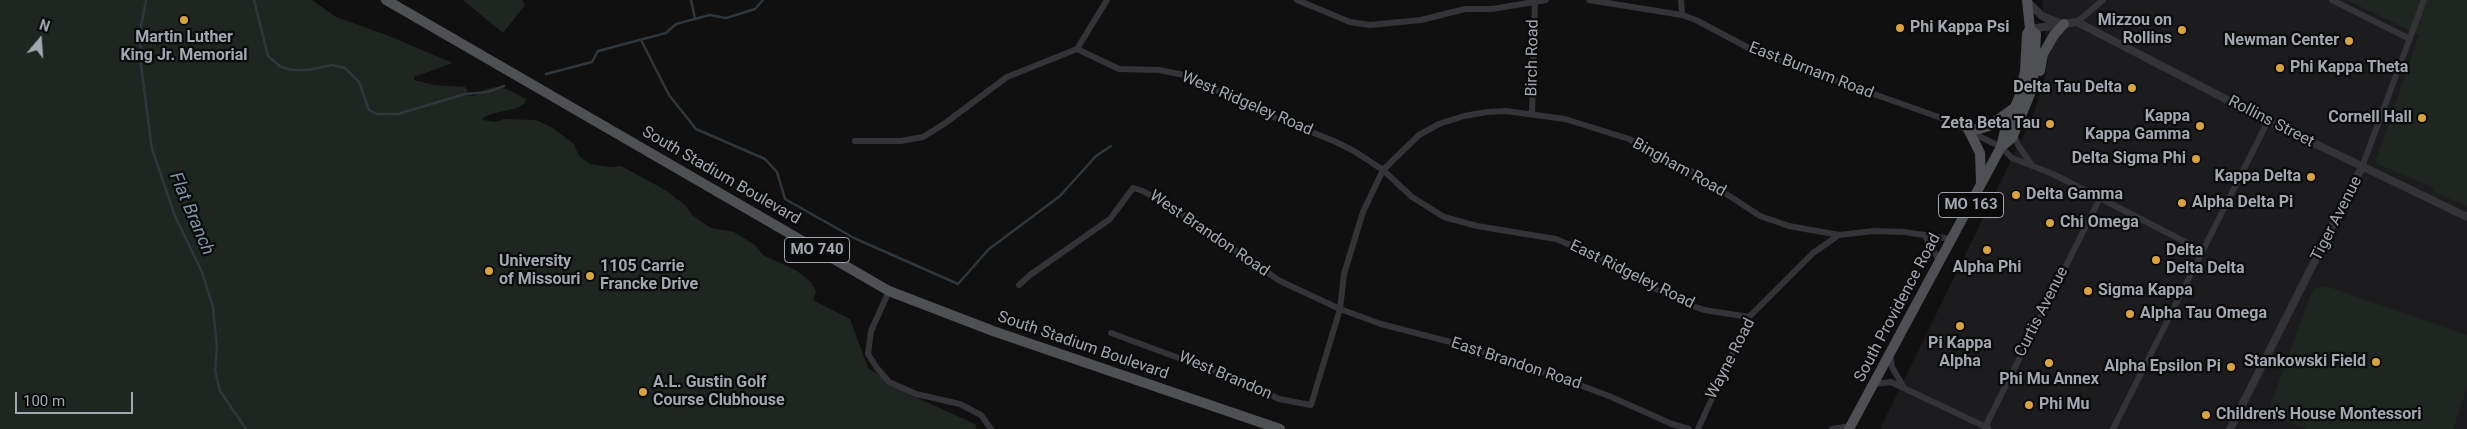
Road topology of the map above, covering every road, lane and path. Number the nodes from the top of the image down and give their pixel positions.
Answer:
1 (386, 0) edge
2 (1107, 0) edge
3 (1297, 0) edge
4 (1546, 0) edge
5 (1589, 0) edge
6 (1681, 0) edge
7 (2103, 0) edge
8 (2332, 0) edge
9 (2424, 0) edge
10 (2027, 1) edge
11 (1535, 2) junction
12 (1682, 15) junction
13 (2077, 22) junction
14 (2064, 24) junction
15 (2030, 29) junction
16 (2410, 38) junction
17 (1077, 49) junction
18 (2020, 107) junction
19 (1532, 114) junction
20 (2268, 121) junction
21 (1968, 129) junction
22 (2014, 133) junction
23 (855, 141) dead end
24 (2001, 147) junction
25 (2032, 165) junction
26 (2362, 167) junction
27 (1383, 170) junction
28 (1980, 186) junction
29 (2100, 198) junction
30 (2467, 217) edge
31 (1839, 235) junction
32 (1925, 236) junction
33 (1952, 239) junction
34 (2203, 251) junction
35 (1940, 262) junction
36 (1019, 285) dead end
37 (889, 292) junction
38 (1340, 309) junction
39 (1750, 317) junction
40 (1111, 333) dead end
41 (1890, 355) junction
42 (1874, 384) junction
43 (1904, 387) junction
44 (1311, 405) joint
45 (1850, 427) edge
46 (1987, 428) edge
47 (991, 429) edge
48 (1280, 429) edge
49 (1689, 429) edge
50 (1698, 429) edge
51 (1832, 429) edge
52 (2113, 429) edge
53 (2230, 429) edge

1 - 37 main road, South Stadium Boulevard / MO 740
2 - 17 street
3 - 11 street
4 - 11 street
5 - 12 street, East Burnam Road
6 - 12 street
7 - 13 street
8 - 16 street
9 - 16 street, Tiger Avenue
10 - 14 street
10 - 15 main road, South Providence Road / MO 163
11 - 19 street, Birch Road
12 - 21 street, East Burnam Road
13 - 14 street
13 - 20 street, Rollins Street
14 - 15 street
14 - 18 main road
15 - 18 main road, South Providence Road / MO 163
16 - 26 street, Tiger Avenue
17 - 23 street
17 - 27 street, West Ridgeley Road
18 - 21 main road
18 - 22 main road, South Providence Road / MO 163
18 - 24 main road, South Providence Road / MO 163
19 - 27 street, Bingham Road
19 - 31 street, Bingham Road
20 - 26 street, Rollins Street
20 - 34 street
21 - 24 street, East Burnam Road
21 - 28 main road
22 - 24 main road, South Providence Road / MO 163
22 - 25 street
24 - 25 street, East Burnam Road
24 - 28 main road, South Providence Road / MO 163
25 - 29 street, East Burnam Road
26 - 30 street, Rollins Street
26 - 53 street, Tiger Avenue
27 - 38 street, Bingham Road
27 - 39 street, East Ridgeley Road
28 - 33 main road, South Providence Road / MO 163
29 - 34 street, East Burnam Road
29 - 46 street, Curtis Avenue
31 - 32 street, Bingham Road
31 - 39 street, Wayne Road
32 - 33 street, Bingham Road
32 - 35 street
33 - 35 main road, South Providence Road / MO 163
34 - 52 street
35 - 41 main road, South Providence Road / MO 163
36 - 38 street, West Brandon Road
37 - 47 street
37 - 48 main road, South Stadium Boulevard / MO 740
38 - 44 street, Bingham Road
38 - 49 street, East Brandon Road
39 - 50 street, Wayne Road
40 - 44 street, West Brandon
41 - 42 main road, South Providence Road / MO 163
41 - 43 street
42 - 43 street
42 - 45 main road, South Providence Road / MO 163
43 - 46 street
45 - 51 street

